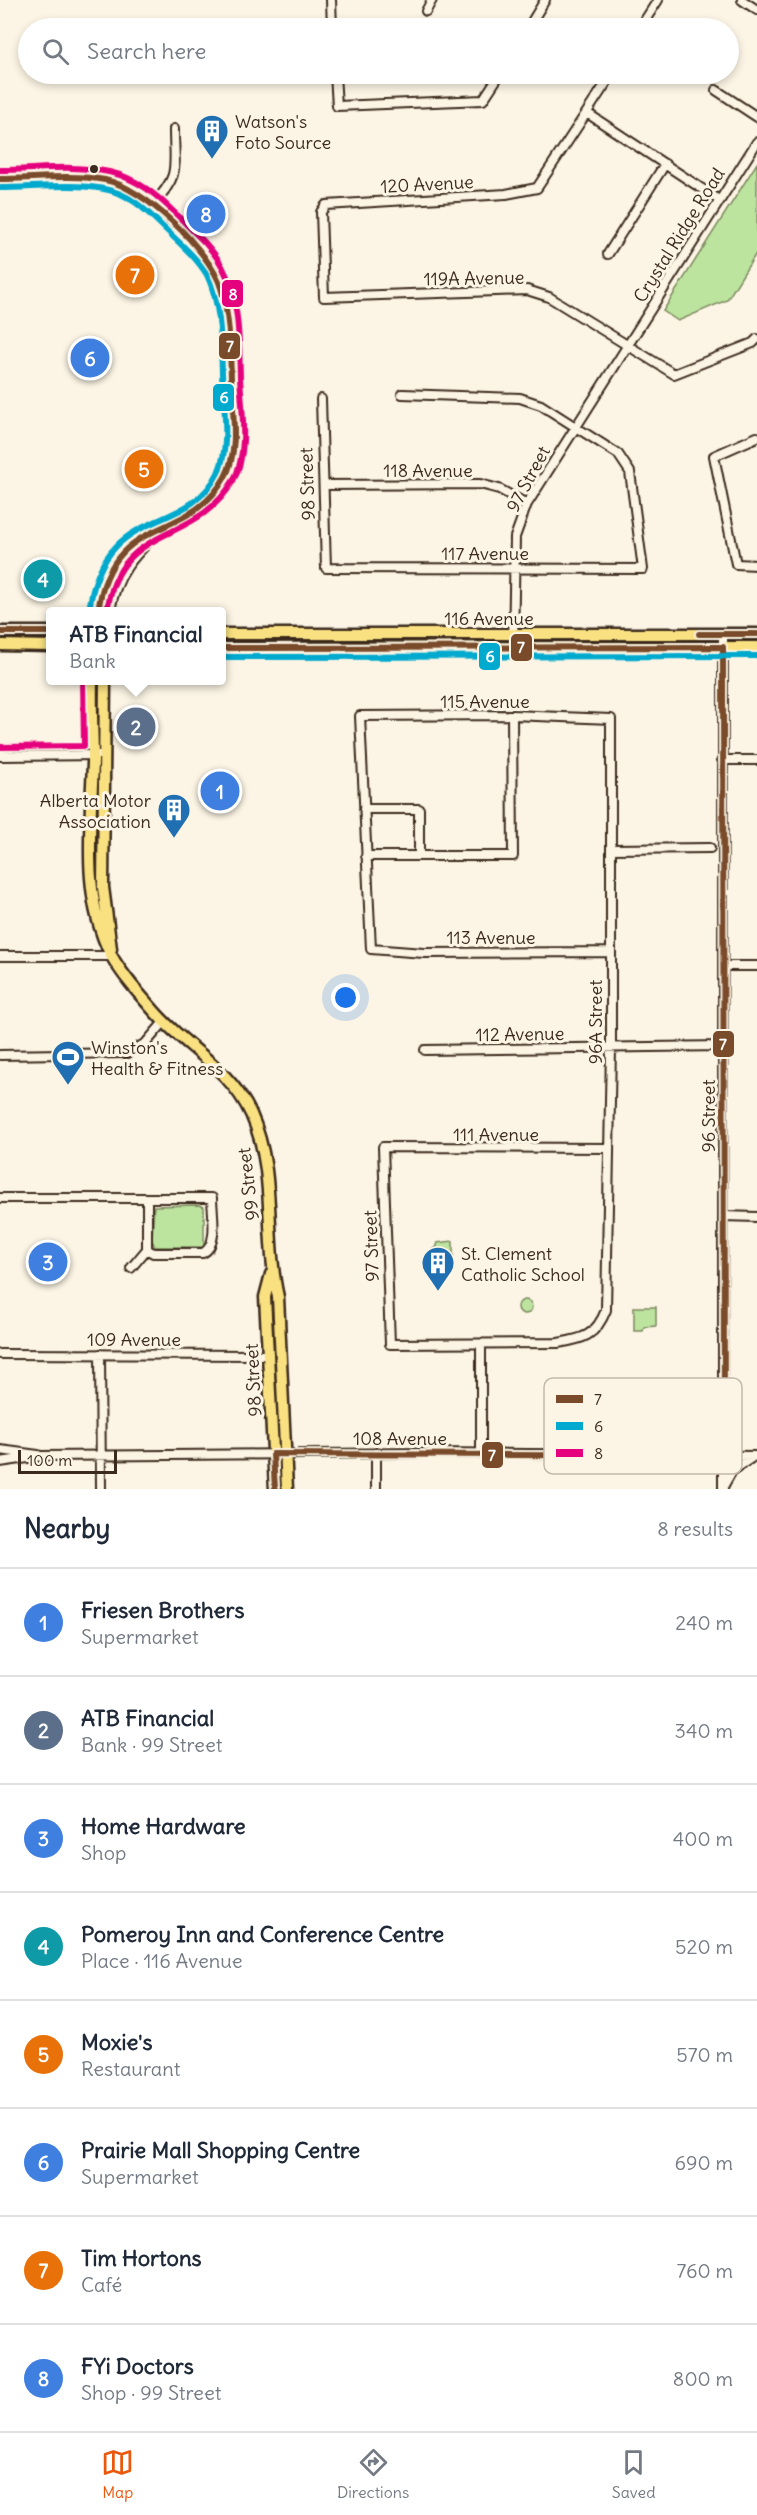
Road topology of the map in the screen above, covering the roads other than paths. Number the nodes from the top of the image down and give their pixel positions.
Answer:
1 (331, 0) edge
2 (432, 0) edge
3 (545, 0) edge
4 (658, 0) edge
5 (742, 0) edge
6 (757, 10) edge
7 (426, 11) dead end
8 (332, 18) edge
9 (534, 18) edge
10 (646, 18) edge
11 (336, 84) edge
12 (493, 84) edge
13 (606, 84) edge
14 (716, 90) dead end
15 (587, 113) junction
16 (757, 117) edge
17 (174, 129) dead end
18 (757, 142) edge
19 (665, 164) junction
20 (0, 179) edge
21 (719, 200) junction
22 (153, 204) junction
23 (608, 254) dead end
24 (324, 297) joint
25 (757, 339) edge
26 (628, 344) junction
27 (402, 394) dead end
28 (321, 399) dead end
29 (574, 427) junction
30 (757, 437) edge
31 (324, 485) junction
32 (527, 504) junction
33 (164, 528) junction
34 (757, 565) edge
35 (326, 568) joint
36 (514, 568) junction
37 (99, 607) edge
38 (111, 607) edge
39 (0, 632) edge
40 (46, 632) edge
41 (226, 634) edge
42 (243, 634) junction
43 (723, 634) junction
44 (757, 634) edge
45 (513, 635) junction
46 (0, 645) edge
47 (46, 646) edge
48 (513, 646) junction
49 (723, 647) junction
50 (757, 647) edge
51 (226, 648) edge
52 (243, 648) junction
53 (93, 685) edge
54 (105, 685) edge
55 (512, 715) junction
56 (611, 718) joint
57 (105, 754) junction
58 (93, 755) junction
59 (0, 756) edge
60 (722, 760) junction
61 (757, 760) edge
62 (364, 810) junction
63 (710, 848) dead end
64 (611, 849) junction
65 (366, 856) junction
66 (419, 856) junction
67 (610, 952) junction
68 (112, 956) junction
69 (0, 957) edge
70 (723, 966) junction
71 (757, 966) edge
72 (164, 1022) junction
73 (723, 1046) junction
74 (610, 1048) junction
75 (425, 1050) dead end
76 (0, 1055) edge
77 (383, 1147) joint
78 (608, 1148) junction
79 (0, 1198) edge
80 (147, 1198) junction
81 (723, 1216) junction
82 (757, 1217) edge
83 (147, 1249) junction
84 (131, 1268) dead end
85 (272, 1270) junction
86 (481, 1345) junction
87 (0, 1354) edge
88 (100, 1354) junction
89 (280, 1354) joint
90 (269, 1355) junction
91 (724, 1378) edge
92 (0, 1450) edge
93 (376, 1453) junction
94 (482, 1453) junction
95 (273, 1454) junction
96 (285, 1454) junction
97 (544, 1454) edge
98 (42, 1456) junction
99 (101, 1456) junction
100 (756, 1456) edge
101 (0, 1462) edge
102 (742, 1465) edge
103 (730, 1474) edge
104 (723, 1488) edge
105 (101, 1489) edge
106 (275, 1489) edge
107 (287, 1489) edge
108 (376, 1489) edge

1 - 8 street
2 - 7 street
3 - 9 street
4 - 10 street
5 - 6 street
11 - 12 street
13 - 15 street
14 - 16 street
15 - 19 street
15 - 24 street, 120 Avenue
17 - 22 street
18 - 21 street, Crystal Ridge Road
19 - 21 street
19 - 23 street
20 - 22 street
21 - 26 street, Crystal Ridge Road
22 - 33 street
24 - 26 street, 119A Avenue
25 - 26 street, 119A Avenue
26 - 29 street, 97 Street
27 - 29 street
28 - 31 street, 98 Street
29 - 32 street, 97 Street
29 - 36 street, 117 Avenue
30 - 34 street
31 - 32 street, 118 Avenue
31 - 35 street, 98 Street
32 - 36 street, 97 Street
33 - 37 street
33 - 38 street
35 - 36 street, 117 Avenue
36 - 45 street, 97 Street
39 - 40 main road
41 - 42 main road, 116 Avenue
42 - 45 main road, 116 Avenue
42 - 52 main road
43 - 44 main road, 116 Avenue
43 - 45 main road, 116 Avenue
43 - 49 street, 96 Street
45 - 48 street, 97 Street
46 - 47 main road
48 - 49 main road, 116 Avenue
48 - 52 main road, 116 Avenue
49 - 50 main road, 116 Avenue
49 - 60 street, 96 Street
51 - 52 main road, 116 Avenue
53 - 58 main road, 99 Street
54 - 57 main road
55 - 56 street, 115 Avenue
55 - 62 street, 115 Avenue
55 - 66 street
56 - 64 street, 96A Street
57 - 58 street
57 - 68 main road
58 - 59 street
58 - 68 main road, 99 Street
60 - 61 street
60 - 70 street, 96 Street
62 - 65 street
62 - 66 street
63 - 64 street
64 - 67 street, 96A Street
65 - 66 street
65 - 67 street, 113 Avenue
67 - 74 street, 96A Street
68 - 69 street
68 - 72 main road, 99 Street
70 - 71 street
70 - 73 street, 96 Street
72 - 76 street
72 - 85 main road, 99 Street
73 - 74 street, 112 Avenue
73 - 81 street, 96 Street
74 - 75 street, 112 Avenue
74 - 78 street, 96A Street
77 - 78 street, 111 Avenue
77 - 86 street, 97 Street
78 - 86 street, 96A Street
79 - 80 street
80 - 83 street
80 - 83 street
81 - 82 street
81 - 91 street, 96 Street
83 - 84 street
85 - 89 main road, 99 Street
85 - 90 main road, 98 Street
86 - 94 street
87 - 88 street, 109 Avenue
88 - 90 street, 109 Avenue
88 - 99 street
89 - 96 main road, 98 Street
90 - 95 main road, 98 Street
92 - 98 street, 108 Avenue
93 - 94 street, 108 Avenue
93 - 96 street, 108 Avenue
93 - 108 street
94 - 97 street, 108 Avenue
95 - 96 street, 108 Avenue
95 - 99 street, 108 Avenue
95 - 106 main road, 98 Street
96 - 107 main road, 98 Street
98 - 99 street, 108 Avenue
98 - 101 street, 108 Avenue
99 - 105 street
100 - 102 street
103 - 104 street

